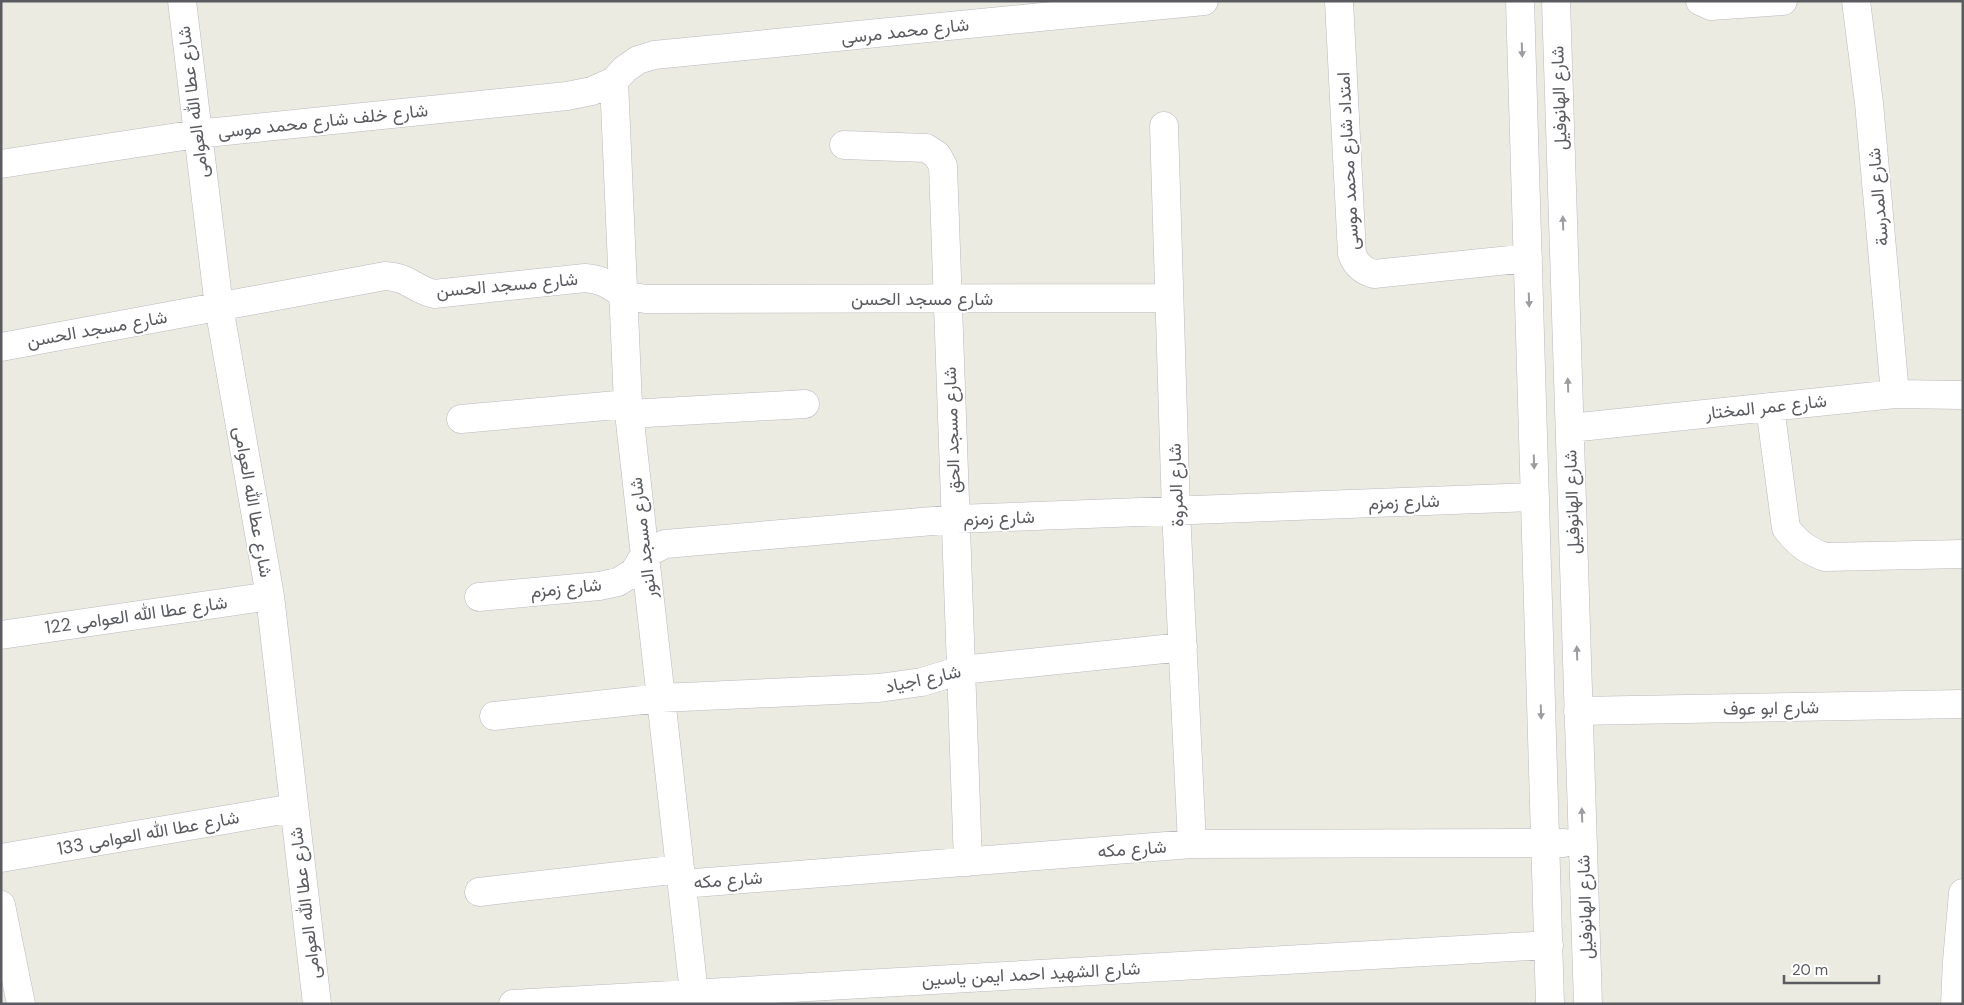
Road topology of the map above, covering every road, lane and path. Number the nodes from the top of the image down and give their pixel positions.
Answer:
1 (182, 1) edge
2 (1204, 1) edge
3 (1339, 1) edge
4 (1520, 1) edge
5 (1556, 1) edge
6 (1700, 1) edge
7 (1783, 1) edge
8 (1856, 1) edge
9 (614, 81) junction
10 (1164, 126) dead end
11 (197, 134) junction
12 (844, 145) dead end
13 (1, 164) edge
14 (1528, 258) junction
15 (623, 294) junction
16 (1169, 298) junction
17 (948, 299) junction
18 (218, 307) junction
19 (1, 347) edge
20 (1895, 394) junction
21 (1963, 396) edge
22 (805, 404) dead end
23 (1770, 407) junction
24 (628, 409) junction
25 (461, 419) dead end
26 (1570, 428) junction
27 (1535, 497) junction
28 (1176, 511) junction
29 (956, 520) junction
30 (645, 554) junction
31 (1963, 554) edge
32 (270, 596) junction
33 (480, 597) dead end
34 (1, 635) edge
35 (1183, 647) junction
36 (961, 670) junction
37 (662, 698) junction
38 (1963, 704) edge
39 (1578, 711) junction
40 (494, 716) dead end
41 (294, 808) junction
42 (1583, 843) junction
43 (1192, 844) junction
44 (1545, 844) junction
45 (1, 858) edge
46 (968, 862) junction
47 (681, 876) junction
48 (479, 892) dead end
49 (1963, 893) edge
50 (1, 905) edge
51 (1549, 945) junction
52 (1960, 961) edge
53 (694, 994) junction
54 (760, 997) edge
55 (21, 1004) edge
56 (317, 1004) edge
57 (513, 1004) edge
58 (1550, 1004) edge
59 (1588, 1004) edge
60 (1955, 1004) edge

1 - 11 street, شارع عطا الله العوامى
2 - 9 street, شارع محمد مرسى
3 - 14 street, امتداد شارع محمد موسى
4 -> 14 street, شارع الهانوفيل
26 -> 5 street, شارع الهانوفيل
6 - 7 street
8 - 20 street, شارع المدرسة
9 - 11 street, شارع خلف شارع محمد موسى
9 - 15 street, شارع مسجد النور
10 - 16 street, شارع المروة
11 - 13 street, شارع خلف شارع محمد موسى
11 - 18 street, شارع عطا الله العوامى
12 - 17 street, شارع مسجد الحق
14 -> 27 street, شارع الهانوفيل
15 - 17 street, شارع مسجد الحسن
15 - 18 street, شارع مسجد الحسن
15 - 24 street, شارع مسجد النور
16 - 17 street, شارع مسجد الحسن
16 - 28 street, شارع المروة
17 - 29 street, شارع مسجد الحق
18 - 19 street, شارع مسجد الحسن
18 - 32 street, شارع عطا الله العوامى
20 - 21 street, شارع عمر المختار
20 - 23 street, شارع عمر المختار
22 - 24 street
23 - 26 street, شارع عمر المختار
23 - 31 street
24 - 25 street
24 - 30 street, شارع مسجد النور
39 -> 26 street, شارع الهانوفيل
27 - 28 street, شارع زمزم
27 -> 44 street, شارع الهانوفيل
28 - 29 street, شارع زمزم
28 - 35 street, شارع المروة
29 - 30 street, شارع زمزم
29 - 36 street, شارع مسجد الحق
30 - 33 street, شارع زمزم
30 - 37 street, شارع مسجد النور
32 - 34 street, شارع عطا الله العوامى 122
32 - 41 street, شارع عطا الله العوامى
35 - 36 street, شارع اجياد
35 - 43 street, شارع المروة
36 - 37 street, شارع اجياد
36 - 46 street, شارع مسجد الحق
37 - 40 street, شارع اجياد
37 - 47 street, شارع مسجد النور
38 - 39 street, شارع ابو عوف
42 -> 39 street, شارع الهانوفيل
41 - 45 street, شارع عطا الله العوامى 133
41 - 56 street, شارع عطا الله العوامى
42 - 44 street, شارع مكه
42 - 59 street, شارع الهانوفيل
43 - 44 street, شارع مكه
43 - 46 street, شارع مكه
44 - 51 street, شارع الهانوفيل
46 - 47 street, شارع مكه
47 - 48 street, شارع مكه
47 - 53 street, شارع مسجد النور
49 - 52 street
50 - 55 street
51 - 54 street, شارع الشهيد احمد ايمن ياسين
51 - 58 street, شارع الهانوفيل
52 - 60 street
53 - 54 street, شارع الشهيد احمد ايمن ياسين
53 - 57 street, شارع الشهيد احمد ايمن ياسين

